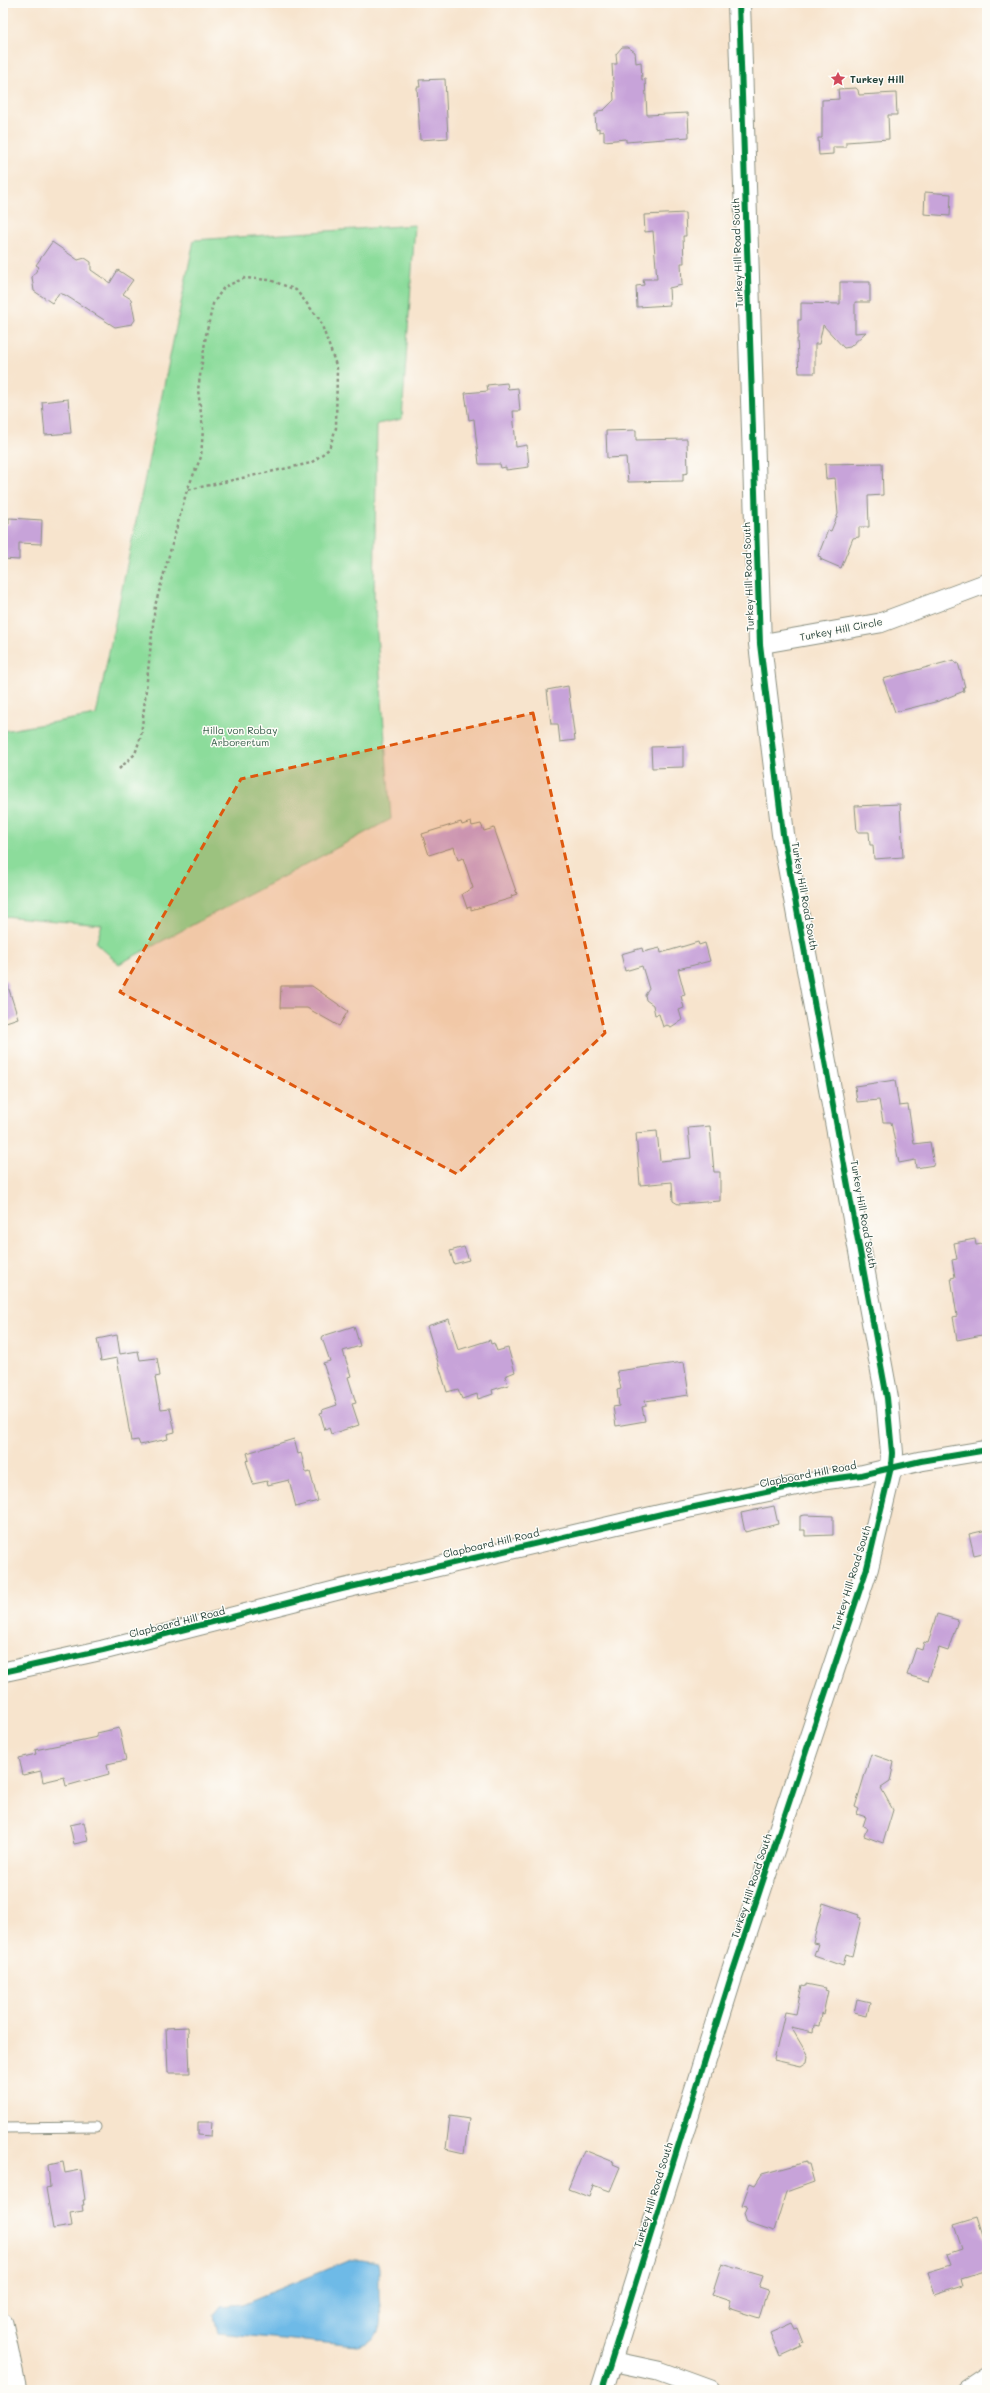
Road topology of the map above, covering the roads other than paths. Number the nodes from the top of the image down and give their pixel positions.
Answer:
1 (739, 3) edge
2 (987, 583) edge
3 (760, 644) junction
4 (987, 1450) edge
5 (891, 1467) junction
6 (3, 1672) edge
7 (96, 2127) dead end
8 (3, 2128) edge
9 (3, 2323) edge
10 (611, 2361) junction
11 (987, 2376) edge
12 (17, 2390) edge
13 (602, 2390) edge
14 (710, 2390) edge
15 (966, 2390) edge

1 - 3 street, Turkey Hill Road South
2 - 3 street, Turkey Hill Circle
3 - 5 street, Turkey Hill Road South
4 - 5 street, Clapboard Hill Road
5 - 6 street, Clapboard Hill Road
5 - 10 street, Turkey Hill Road South
7 - 8 lane
9 - 12 street
10 - 13 street, Turkey Hill Road South
10 - 14 street
11 - 15 street

